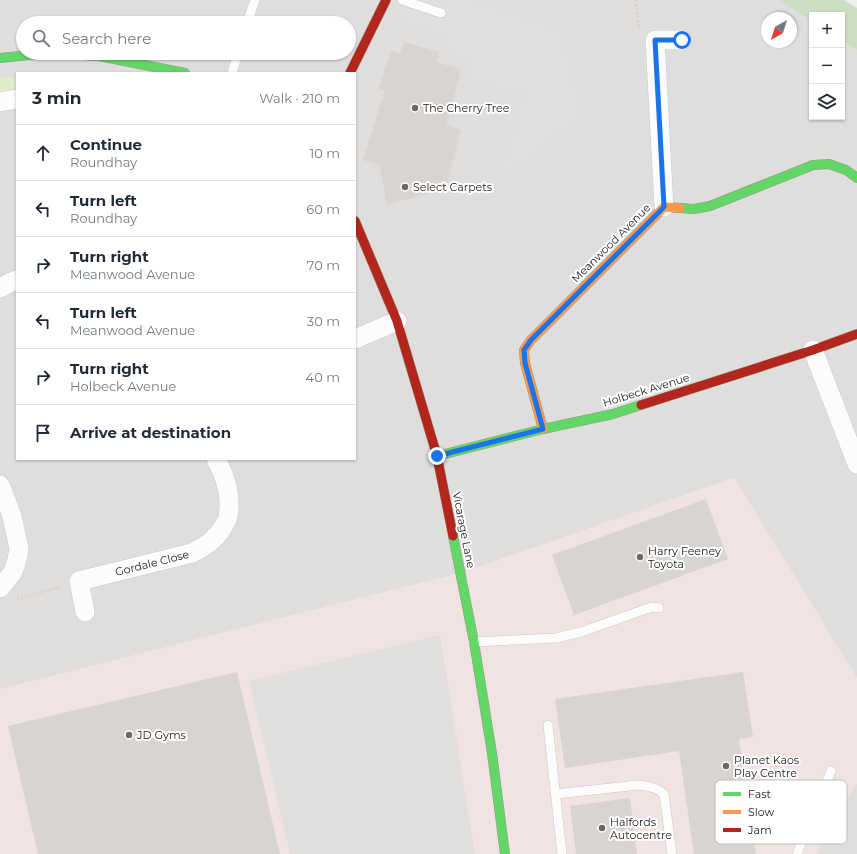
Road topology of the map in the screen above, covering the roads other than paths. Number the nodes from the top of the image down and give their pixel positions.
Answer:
1 (255, 0) edge
2 (385, 0) edge
3 (402, 0) edge
4 (441, 13) dead end
5 (249, 16) edge
6 (682, 40) dead end
7 (16, 56) edge
8 (0, 58) edge
9 (119, 60) edge
10 (236, 60) edge
11 (180, 72) edge
12 (232, 72) edge
13 (350, 72) edge
14 (16, 99) edge
15 (0, 102) edge
16 (857, 178) edge
17 (664, 207) junction
18 (356, 223) edge
19 (16, 280) edge
20 (0, 288) edge
21 (397, 321) junction
22 (857, 334) edge
23 (356, 338) edge
24 (813, 350) junction
25 (543, 429) junction
26 (437, 456) junction
27 (216, 460) edge
28 (857, 464) edge
29 (0, 485) edge
30 (5, 592) edge
31 (659, 608) dead end
32 (85, 612) dead end
33 (474, 642) junction
34 (548, 725) dead end
35 (831, 771) dead end
36 (827, 780) edge
37 (556, 794) junction
38 (801, 844) edge
39 (505, 854) edge
40 (562, 854) edge
41 (672, 854) edge
42 (797, 854) edge

1 - 5 lane
2 - 13 street
3 - 4 lane
6 - 17 street
7 - 8 street
9 - 11 street
10 - 12 lane
14 - 15 street
16 - 17 street, Meanwood Avenue
17 - 25 street, Meanwood Avenue
18 - 21 street, Vicarage Lane
19 - 20 street
21 - 23 street
21 - 26 street, Vicarage Lane
22 - 24 street, Holbeck Avenue
24 - 25 street, Holbeck Avenue
24 - 28 street
25 - 26 street, Holbeck Avenue
26 - 33 street, Vicarage Lane
27 - 32 street, Gordale Close
29 - 30 street
31 - 33 lane
33 - 39 street, Vicarage Lane
34 - 37 lane
35 - 36 lane
37 - 40 lane
37 - 41 lane
38 - 42 lane

